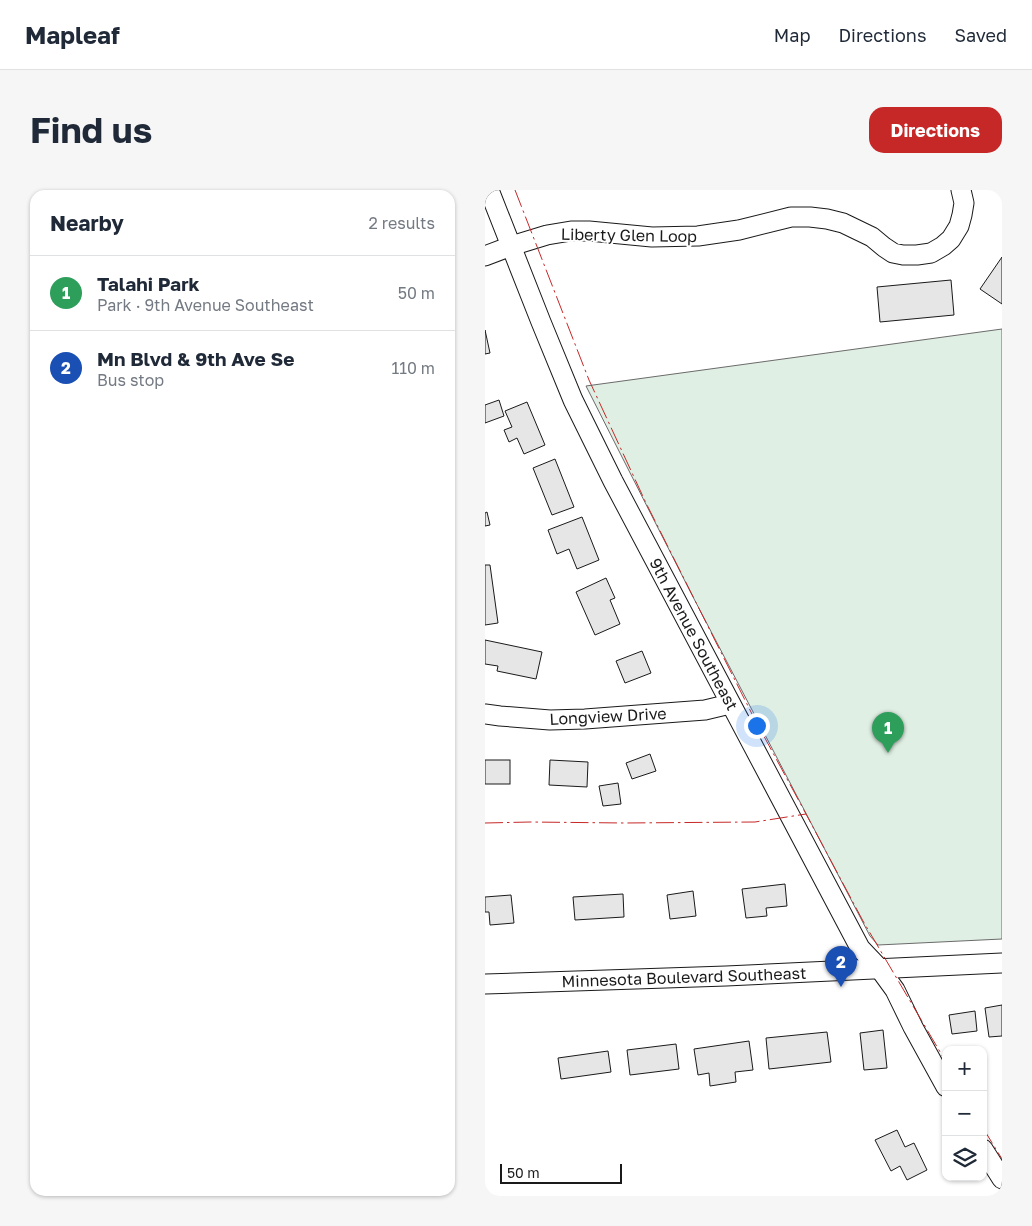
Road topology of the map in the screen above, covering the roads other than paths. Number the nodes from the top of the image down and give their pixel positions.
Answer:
1 (489, 190) edge
2 (961, 190) edge
3 (511, 246) junction
4 (485, 256) edge
5 (730, 704) junction
6 (485, 714) edge
7 (1002, 963) edge
8 (879, 968) junction
9 (485, 984) edge
10 (942, 1080) edge
11 (987, 1155) edge
12 (1002, 1179) edge

1 - 3 street, 9th Avenue Southeast
2 - 3 street, Liberty Glen Loop
3 - 4 street, Liberty Glen Loop
3 - 5 street, 9th Avenue Southeast
5 - 6 street, Longview Drive
5 - 8 street, 9th Avenue Southeast
7 - 8 street, Minnesota Boulevard Southeast
8 - 9 street, Minnesota Boulevard Southeast
8 - 10 street, 9th Avenue Southeast
11 - 12 street

